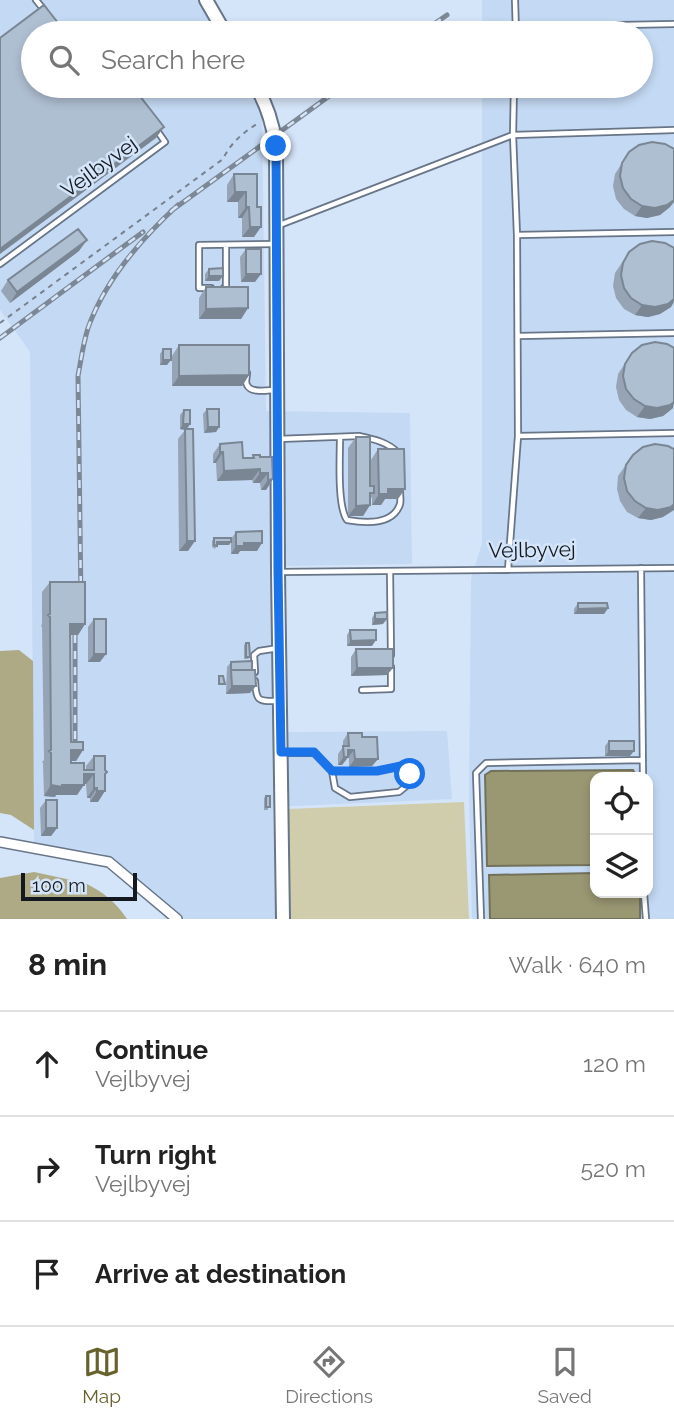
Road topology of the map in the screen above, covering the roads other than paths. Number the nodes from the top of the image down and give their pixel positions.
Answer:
1 (36, 0) edge
2 (206, 0) edge
3 (515, 0) edge
4 (45, 11) edge
5 (218, 21) edge
6 (516, 21) edge
7 (674, 24) edge
8 (653, 25) edge
9 (263, 98) edge
10 (514, 98) edge
11 (149, 120) edge
12 (674, 131) edge
13 (513, 135) junction
14 (276, 226) junction
15 (674, 232) edge
16 (517, 235) junction
17 (276, 244) junction
18 (226, 245) junction
19 (0, 264) edge
20 (674, 333) edge
21 (518, 336) junction
22 (247, 362) edge
23 (277, 390) junction
24 (674, 433) edge
25 (518, 436) junction
26 (340, 437) junction
27 (277, 439) junction
28 (400, 457) edge
29 (401, 481) edge
30 (641, 568) junction
31 (674, 568) edge
32 (508, 570) junction
33 (390, 571) junction
34 (278, 572) junction
35 (279, 648) junction
36 (362, 690) dead end
37 (280, 701) junction
38 (281, 752) junction
39 (643, 760) junction
40 (332, 771) junction
41 (643, 772) edge
42 (0, 842) edge
43 (644, 898) edge
44 (177, 919) edge
45 (283, 919) edge
46 (481, 919) edge
47 (646, 919) edge

1 - 4 lane
2 - 5 street
3 - 6 lane
7 - 8 lane
9 - 14 street
10 - 13 lane
11 - 19 lane, Vejlbyvej
12 - 13 lane
13 - 14 lane
13 - 16 lane
14 - 17 street
15 - 16 lane
16 - 21 lane
17 - 18 lane
17 - 23 street
18 - 18 lane
20 - 21 lane
21 - 25 lane
22 - 23 lane
23 - 27 street
24 - 25 lane
25 - 32 lane
26 - 27 lane
26 - 28 lane
26 - 29 lane
27 - 34 street
30 - 31 lane, Vejlbyvej
30 - 32 lane, Vejlbyvej
30 - 39 lane
32 - 33 lane, Vejlbyvej
33 - 34 lane, Vejlbyvej
33 - 36 lane
34 - 35 street
35 - 37 street
35 - 37 lane
37 - 38 street
38 - 40 lane
38 - 45 street
39 - 41 lane
39 - 46 lane
40 - 40 lane
42 - 44 street
43 - 47 lane

